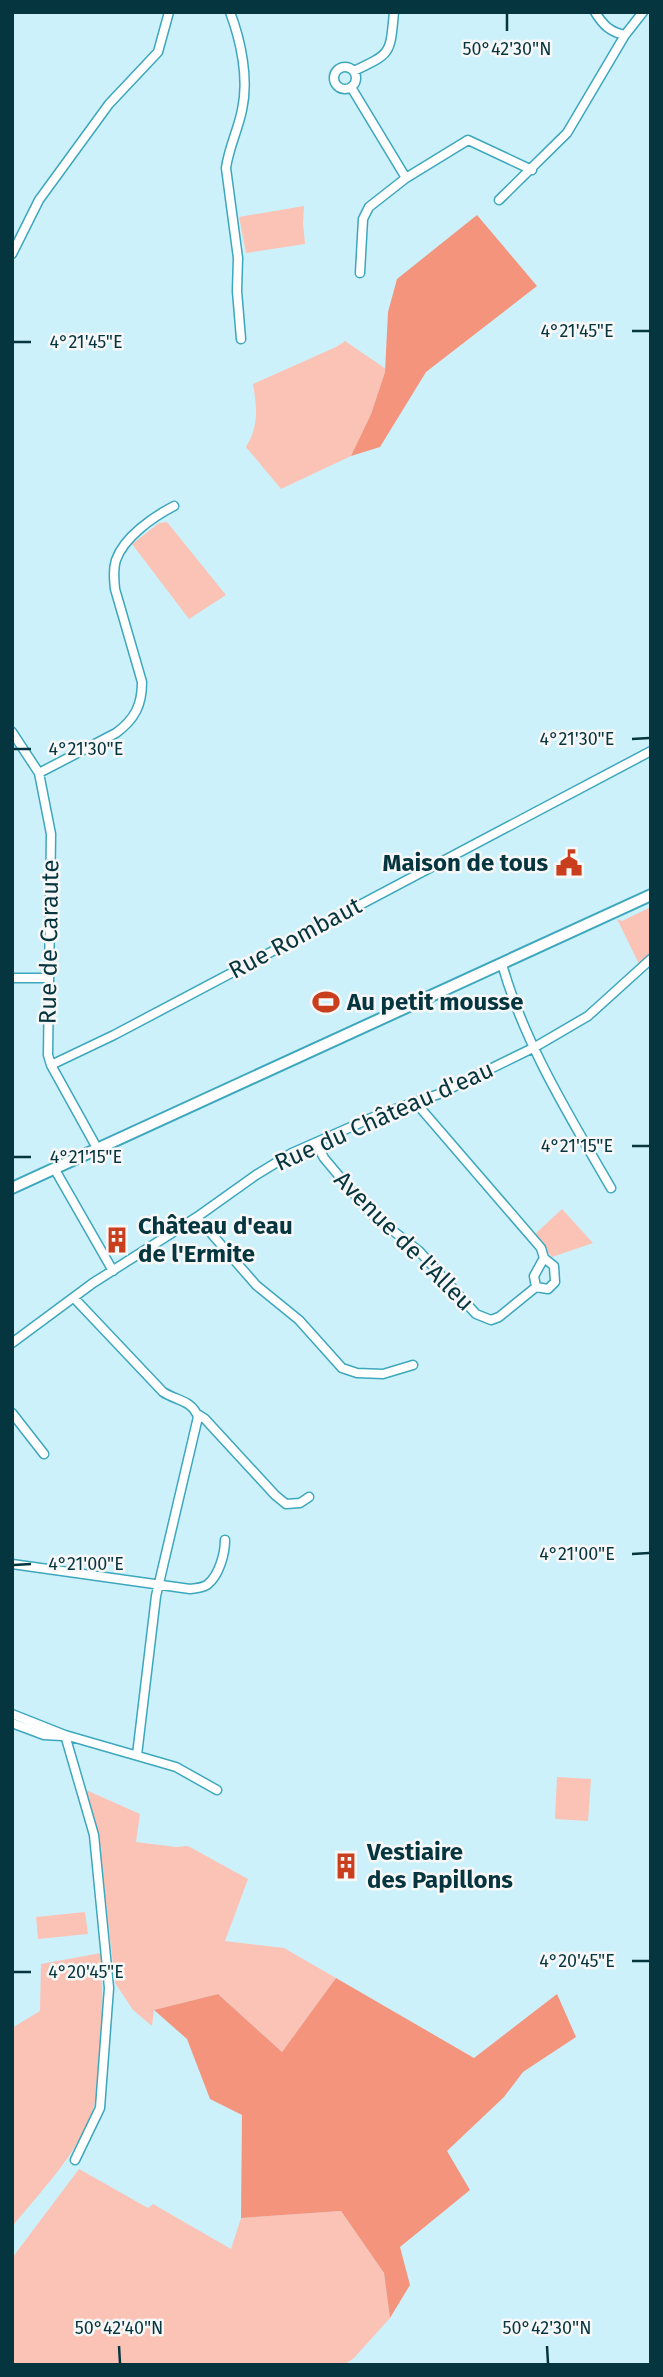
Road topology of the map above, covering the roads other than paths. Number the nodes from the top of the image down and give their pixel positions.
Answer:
1 (169, 12) edge
2 (230, 12) edge
3 (394, 12) edge
4 (595, 12) edge
5 (643, 12) edge
6 (625, 36) junction
7 (354, 71) junction
8 (351, 87) junction
9 (532, 170) junction
10 (406, 178) junction
11 (499, 200) dead end
12 (12, 254) edge
13 (360, 274) dead end
14 (241, 339) dead end
15 (174, 506) dead end
16 (12, 732) edge
17 (651, 751) edge
18 (39, 773) junction
19 (651, 895) edge
20 (651, 959) edge
21 (502, 964) junction
22 (12, 978) edge
23 (48, 978) junction
24 (535, 1047) junction
25 (51, 1065) junction
26 (416, 1103) junction
27 (316, 1143) junction
28 (97, 1148) junction
29 (54, 1168) junction
30 (12, 1188) edge
31 (611, 1188) dead end
32 (197, 1217) junction
33 (544, 1258) junction
34 (113, 1271) junction
35 (536, 1287) junction
36 (74, 1298) junction
37 (12, 1343) edge
38 (413, 1365) dead end
39 (12, 1413) edge
40 (197, 1418) junction
41 (44, 1454) dead end
42 (309, 1497) dead end
43 (225, 1540) dead end
44 (12, 1564) edge
45 (158, 1583) junction
46 (12, 1714) edge
47 (12, 1723) edge
48 (65, 1735) junction
49 (137, 1755) junction
50 (217, 1790) dead end
51 (75, 2160) dead end

1 - 12 street
2 - 14 street
3 - 7 street
4 - 6 street
5 - 6 street
6 - 9 street
7 - 8 street
7 - 8 street
8 - 10 street
9 - 10 street
9 - 11 street
10 - 13 street
15 - 18 street
16 - 18 street, Rue de Caraute
17 - 25 street, Rue Rombaut
18 - 23 street, Rue de Caraute
19 - 21 main road
20 - 24 street, Rue du Château d'eau
21 - 24 street
21 - 28 main road
22 - 23 street
23 - 25 street, Rue de Caraute
24 - 26 street, Rue du Château d'eau
24 - 31 street
25 - 28 street, Rue de Caraute
26 - 27 street, Rue du Château d'eau
26 - 33 street, Avenue de l'Alleu
27 - 32 street, Rue du Château d'eau
27 - 35 street, Avenue de l'Alleu
28 - 29 main road
29 - 30 main road
29 - 34 street
32 - 34 street, Rue du Château d'eau
32 - 38 street
33 - 35 street
33 - 35 street, Avenue de l'Alleu
34 - 36 street, Rue du Château d'eau
36 - 37 street, Rue du Château d'eau
36 - 40 street
39 - 41 street
40 - 42 street
40 - 45 street
43 - 45 street
44 - 45 street
45 - 49 street
46 - 48 street
47 - 48 street
48 - 49 street
48 - 51 street
49 - 50 street

